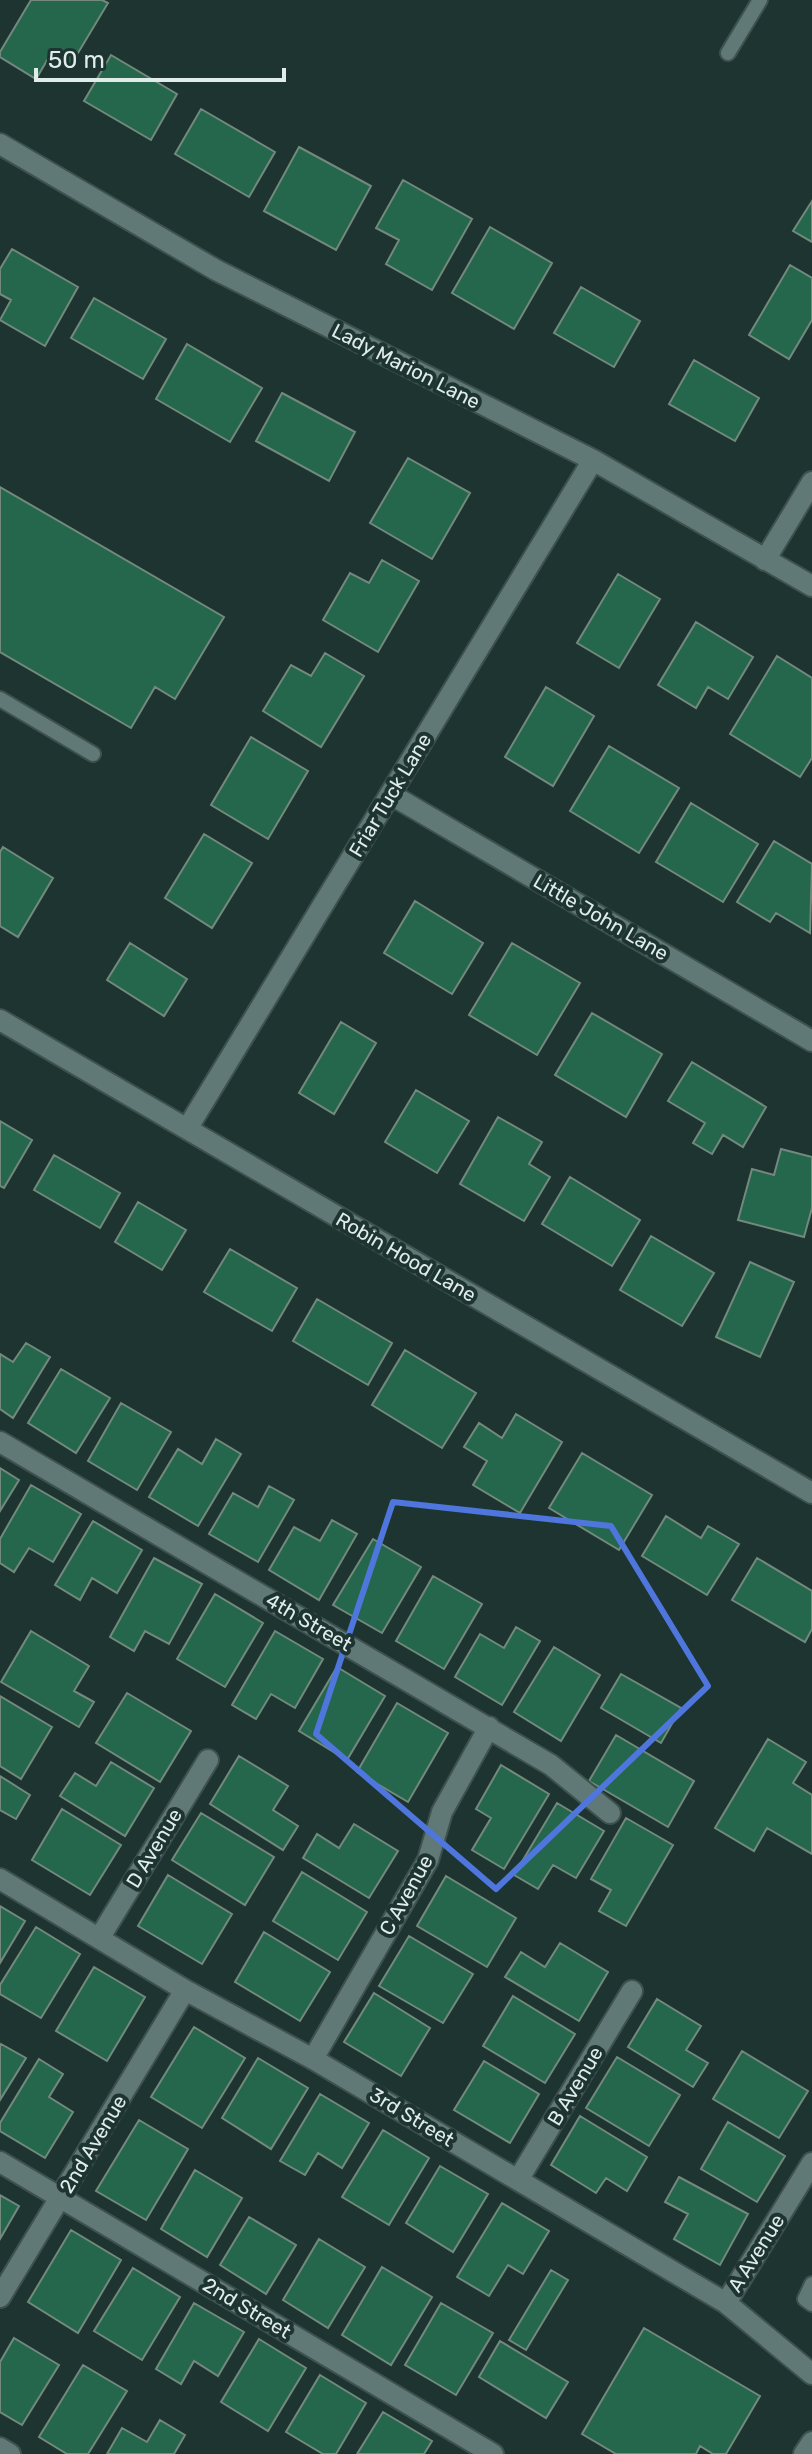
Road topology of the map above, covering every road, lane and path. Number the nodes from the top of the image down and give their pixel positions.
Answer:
1 (760, 0) edge
2 (728, 53) dead end
3 (0, 144) edge
4 (593, 460) junction
5 (812, 482) edge
6 (765, 560) junction
7 (812, 586) edge
8 (0, 699) edge
9 (93, 754) dead end
10 (390, 794) junction
11 (0, 1020) edge
12 (812, 1041) edge
13 (187, 1129) junction
14 (0, 1442) edge
15 (812, 1493) edge
16 (489, 1727) junction
17 (208, 1760) dead end
18 (610, 1813) dead end
19 (0, 1879) edge
20 (100, 1937) junction
21 (185, 1990) junction
22 (632, 1991) dead end
23 (313, 2059) junction
24 (0, 2162) edge
25 (812, 2163) edge
26 (518, 2180) junction
27 (61, 2198) junction
28 (812, 2284) edge
29 (0, 2297) edge
30 (726, 2303) junction
31 (812, 2304) edge
32 (812, 2374) edge
33 (812, 2442) edge
34 (0, 2448) edge
35 (10, 2454) edge
36 (493, 2454) edge
37 (804, 2454) edge

1 - 2 lane
3 - 4 street, Lady Marion Lane
4 - 6 street, Lady Marion Lane
4 - 10 street, Friar Tuck Lane
5 - 6 street
6 - 7 street, Lady Marion Lane
8 - 9 lane
10 - 12 street, Little John Lane
10 - 13 street, Friar Tuck Lane
11 - 13 street, Robin Hood Lane
13 - 15 street, Robin Hood Lane
14 - 16 street, 4th Street
16 - 18 street, 4th Street
16 - 23 street, C Avenue
17 - 20 street, D Avenue
19 - 20 street, 3rd Street
20 - 21 street, 3rd Street
21 - 23 street, 3rd Street
21 - 27 street, 2nd Avenue
22 - 26 street, B Avenue
23 - 26 street, 3rd Street
24 - 27 street, 2nd Street
25 - 30 street, A Avenue
26 - 30 street, 3rd Street
27 - 29 street, 2nd Avenue
27 - 36 street, 2nd Street
28 - 31 lane
30 - 32 street, 3rd Street
33 - 37 street
34 - 35 street

